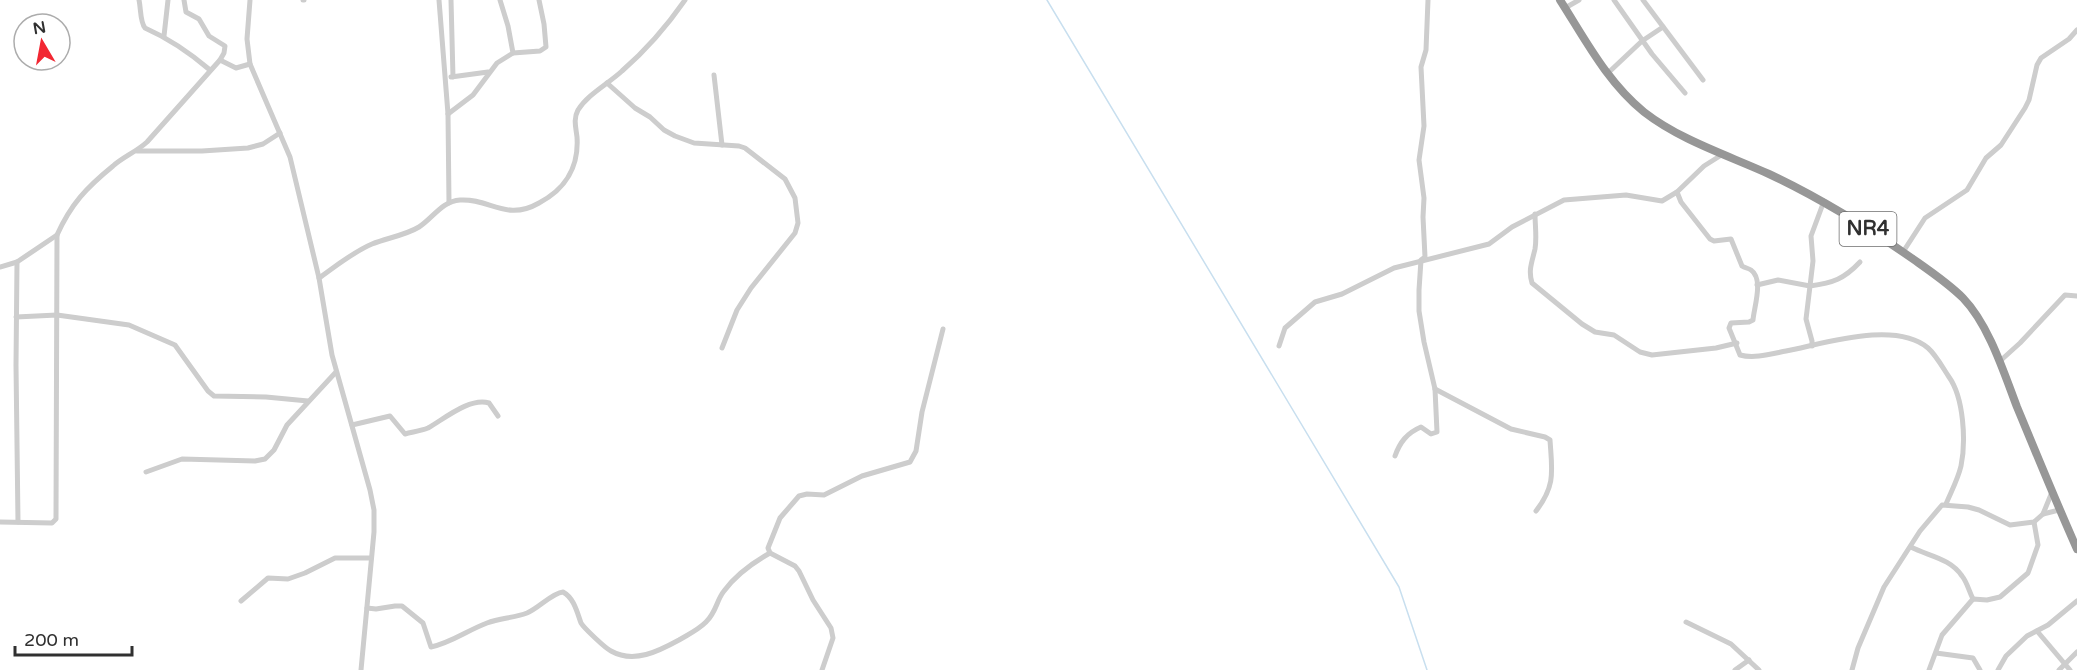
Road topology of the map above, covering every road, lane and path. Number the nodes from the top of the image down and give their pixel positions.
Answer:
1 (139, 0) edge
2 (168, 0) edge
3 (184, 0) edge
4 (250, 0) edge
5 (439, 0) edge
6 (451, 0) edge
7 (500, 0) edge
8 (539, 0) edge
9 (685, 0) edge
10 (1428, 0) edge
11 (1579, 0) edge
12 (1614, 0) edge
13 (1643, 0) edge
14 (1562, 4) edge
15 (1664, 27) junction
16 (2077, 30) edge
17 (164, 36) junction
18 (1642, 42) junction
19 (513, 52) junction
20 (220, 60) junction
21 (250, 64) junction
22 (210, 70) junction
23 (488, 72) junction
24 (1608, 73) junction
25 (714, 75) dead end
26 (453, 77) junction
27 (446, 78) junction
28 (1703, 80) dead end
29 (607, 83) junction
30 (1685, 93) dead end
31 (448, 114) junction
32 (280, 133) junction
33 (722, 145) junction
34 (137, 151) junction
35 (1723, 154) junction
36 (1677, 192) junction
37 (1824, 201) junction
38 (449, 203) junction
39 (1535, 214) junction
40 (57, 235) junction
41 (1903, 252) junction
42 (1421, 260) junction
43 (17, 262) junction
44 (1860, 262) dead end
45 (0, 267) edge
46 (319, 278) junction
47 (1757, 285) junction
48 (1810, 286) junction
49 (2077, 296) edge
50 (57, 315) junction
51 (16, 317) junction
52 (943, 329) dead end
53 (1737, 343) junction
54 (1280, 346) dead end
55 (1812, 346) junction
56 (722, 348) dead end
57 (1999, 362) junction
58 (336, 372) junction
59 (1435, 389) junction
60 (308, 401) junction
61 (498, 416) dead end
62 (352, 425) junction
63 (1395, 456) dead end
64 (146, 472) dead end
65 (2052, 492) junction
66 (1946, 504) junction
67 (2059, 510) junction
68 (1536, 511) dead end
69 (2043, 514) junction
70 (0, 522) edge
71 (18, 522) junction
72 (2034, 522) junction
73 (1911, 547) junction
74 (2077, 549) edge
75 (770, 553) junction
76 (371, 558) junction
77 (1973, 598) junction
78 (241, 601) dead end
79 (2077, 601) edge
80 (367, 608) junction
81 (1686, 622) dead end
82 (2037, 631) junction
83 (2077, 652) edge
84 (1935, 653) junction
85 (1749, 660) junction
86 (2068, 668) edge
87 (361, 670) edge
88 (822, 670) edge
89 (1735, 670) edge
90 (1759, 670) edge
91 (1852, 670) edge
92 (1929, 670) edge
93 (1980, 670) edge
94 (1998, 670) edge
95 (2059, 670) edge

1 - 17 street
2 - 17 street
3 - 20 street
4 - 21 street
5 - 27 street
6 - 26 street
7 - 19 street
8 - 19 street
9 - 29 street
10 - 42 street
11 - 14 street
12 - 18 street
13 - 15 street
14 - 24 highway, NR4
15 - 18 street
15 - 28 street
16 - 41 street
17 - 22 street
18 - 24 street
18 - 30 street
19 - 23 street
20 - 21 street
20 - 22 street
21 - 32 street
22 - 34 street
23 - 26 street
23 - 31 street
24 - 35 highway, NR4
25 - 33 street
26 - 27 street
27 - 31 street
29 - 33 street
29 - 38 street
31 - 38 street
32 - 34 street
32 - 46 street
33 - 56 street
34 - 40 street
35 - 36 street
35 - 37 highway, NR4
36 - 39 street
36 - 47 street
37 - 41 highway, NR4
37 - 48 street
38 - 46 street
39 - 42 street
39 - 53 street
40 - 43 street
40 - 50 street
41 - 57 highway, NR4
42 - 54 street
42 - 59 street
43 - 45 street
43 - 51 street
44 - 48 street
46 - 58 street
47 - 48 street
47 - 53 street
48 - 55 street
49 - 57 street
50 - 51 street
50 - 60 street
50 - 71 street
51 - 71 street
52 - 75 street
53 - 55 street
55 - 66 street
57 - 65 highway, NR4
58 - 60 street
58 - 62 street
59 - 63 street
59 - 68 street
60 - 64 street
61 - 62 street
62 - 76 street
65 - 67 highway, NR4
65 - 69 street
66 - 72 street
66 - 73 street
67 - 69 street
67 - 74 highway, NR4
69 - 72 street
70 - 71 street
72 - 77 street
73 - 77 street
73 - 91 street
75 - 80 street
75 - 88 street
76 - 78 street
76 - 80 street
77 - 84 street
79 - 82 street
80 - 87 street
81 - 85 street
82 - 86 street
82 - 94 street
83 - 86 street
84 - 92 street
84 - 93 street
85 - 89 street
85 - 90 street
86 - 95 street

